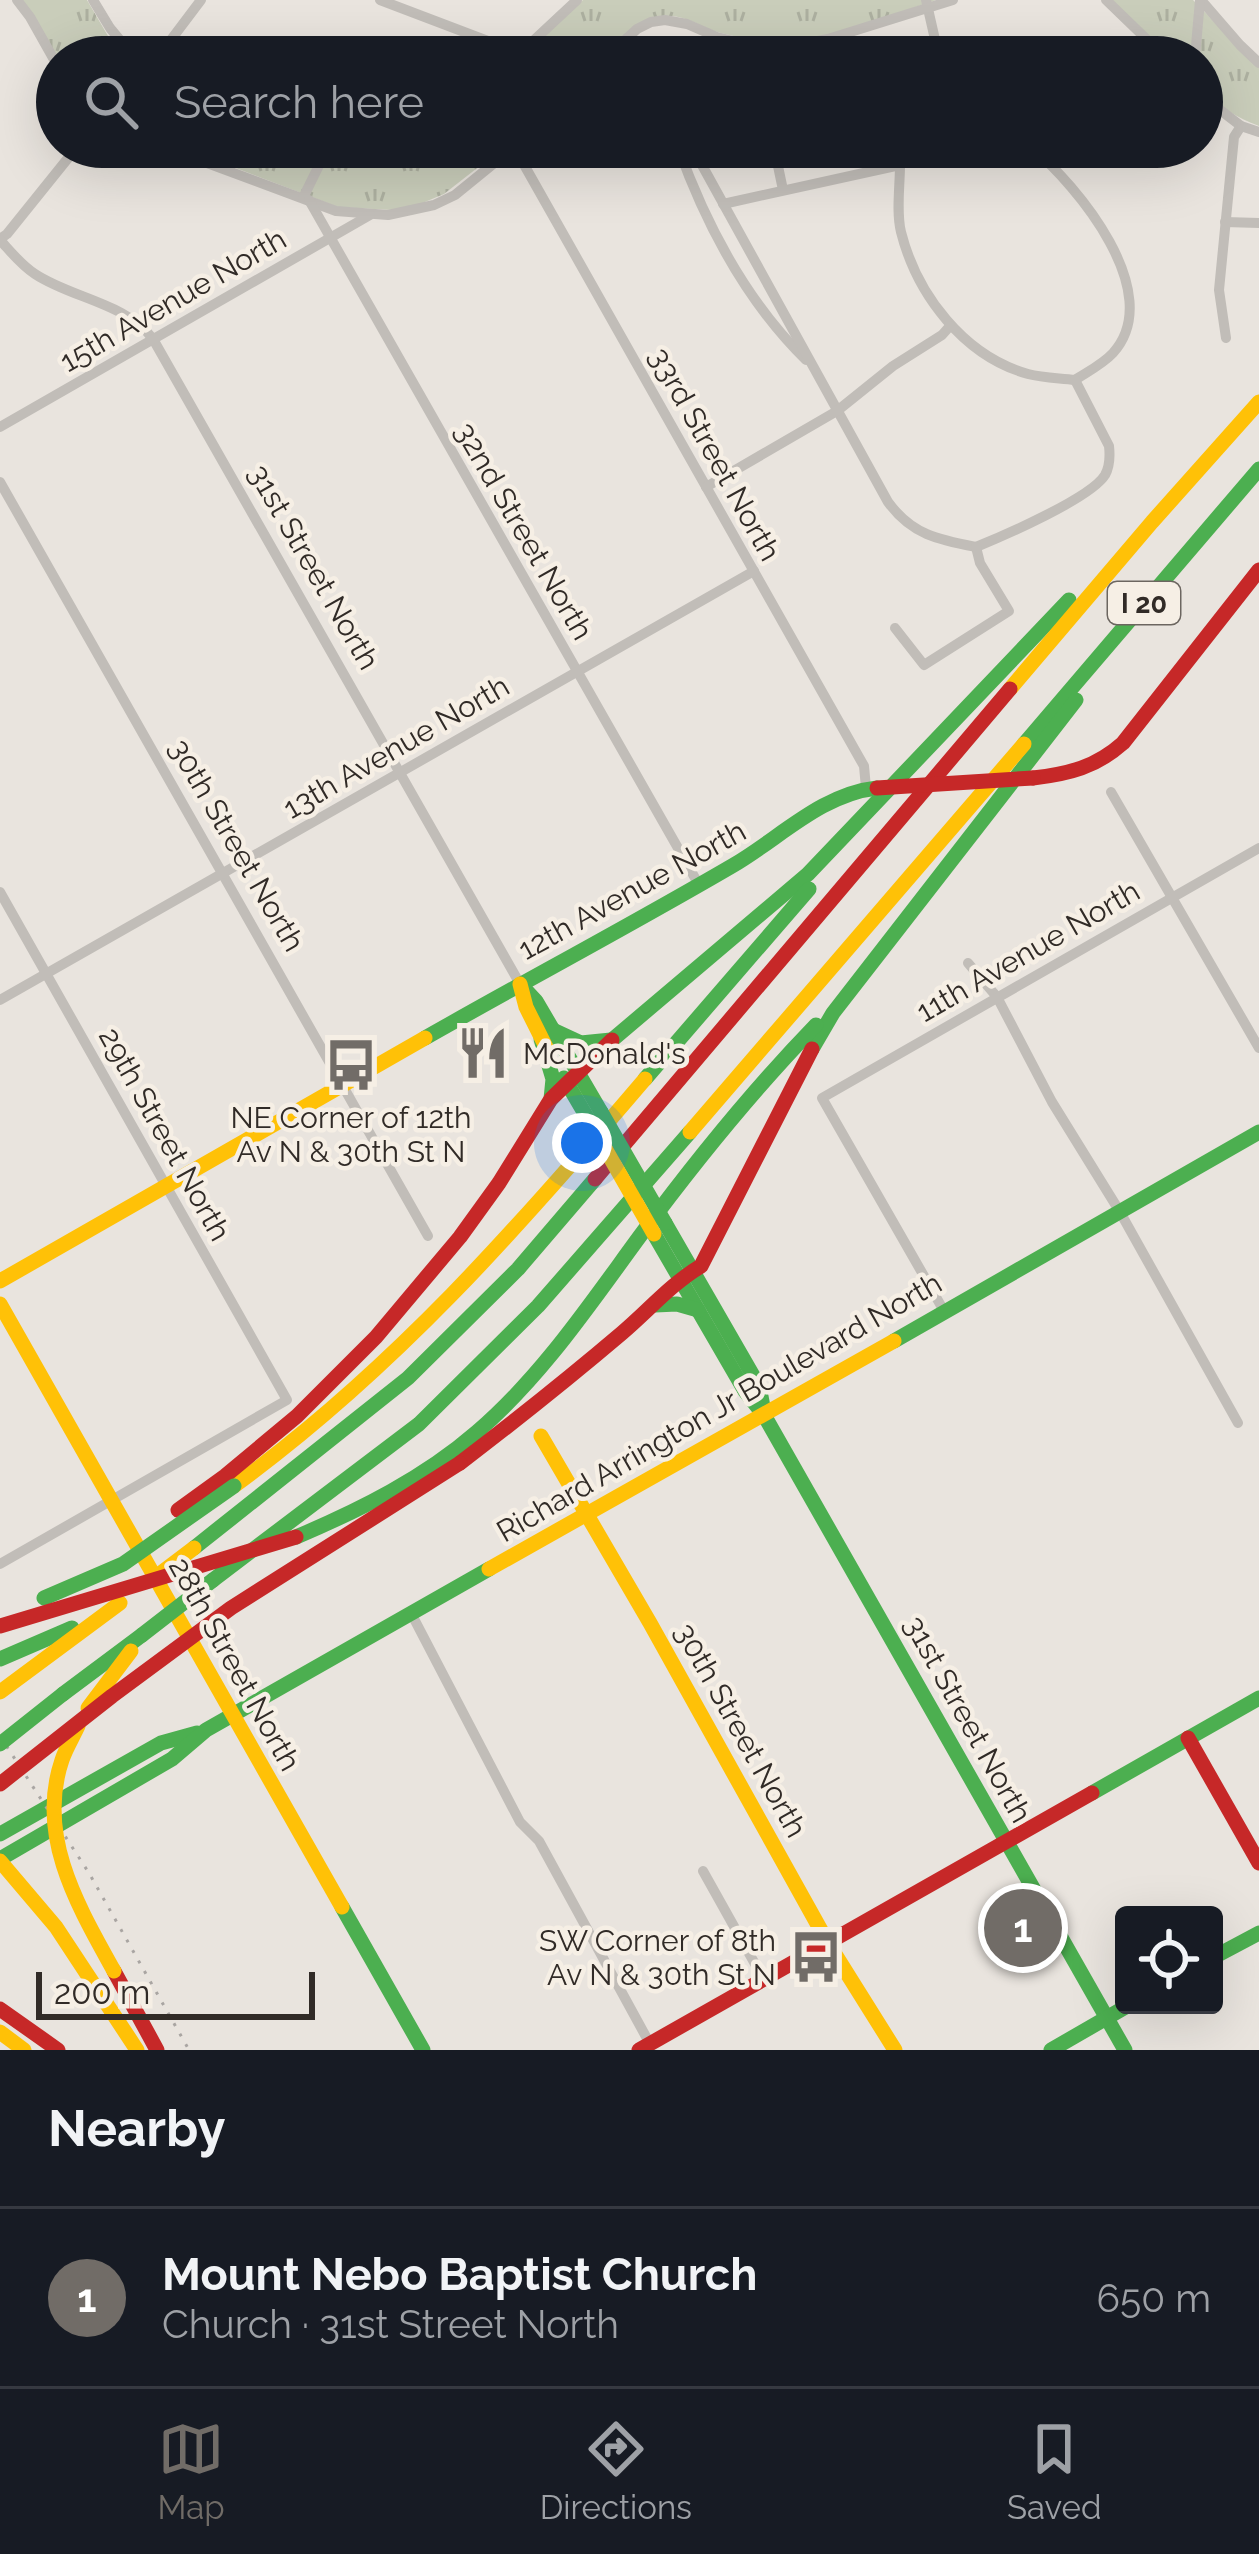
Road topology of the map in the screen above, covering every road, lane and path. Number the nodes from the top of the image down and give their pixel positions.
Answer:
1 (17, 0) edge
2 (93, 0) edge
3 (201, 0) edge
4 (380, 0) edge
5 (577, 0) edge
6 (953, 0) edge
7 (1106, 0) edge
8 (1200, 0) edge
9 (927, 4) edge
10 (39, 36) edge
11 (117, 36) edge
12 (174, 36) edge
13 (472, 36) edge
14 (538, 36) edge
15 (630, 36) edge
16 (716, 36) edge
17 (836, 36) edge
18 (934, 36) edge
19 (1143, 36) edge
20 (1197, 36) edge
21 (1259, 63) edge
22 (1223, 113) edge
23 (1241, 126) junction
24 (1259, 132) edge
25 (59, 168) edge
26 (220, 168) edge
27 (319, 168) edge
28 (490, 168) edge
29 (526, 168) edge
30 (687, 168) edge
31 (703, 168) edge
32 (778, 168) edge
33 (885, 168) edge
34 (899, 168) edge
35 (1056, 168) edge
36 (783, 190) junction
37 (306, 200) junction
38 (723, 204) junction
39 (370, 214) junction
40 (1226, 222) junction
41 (1259, 223) edge
42 (329, 238) junction
43 (0, 239) edge
44 (950, 326) junction
45 (1226, 338) dead end
46 (153, 339) junction
47 (813, 367) junction
48 (1075, 380) junction
49 (1259, 402) edge
50 (838, 411) junction
51 (0, 427) edge
52 (1259, 469) edge
53 (0, 482) edge
54 (706, 487) junction
55 (1153, 522) junction
56 (976, 547) junction
57 (1181, 561) junction
58 (1259, 570) edge
59 (754, 571) junction
60 (895, 628) dead end
61 (577, 672) junction
62 (965, 706) junction
63 (400, 772) junction
64 (871, 788) junction
65 (1111, 792) dead end
66 (1259, 848) edge
67 (222, 873) junction
68 (699, 885) junction
69 (0, 892) edge
70 (1171, 896) junction
71 (968, 964) dead end
72 (46, 974) junction
73 (520, 984) junction
74 (850, 991) junction
75 (997, 998) junction
76 (0, 1000) edge
77 (547, 1034) junction
78 (611, 1040) junction
79 (1259, 1048) edge
80 (572, 1078) junction
81 (342, 1085) junction
82 (550, 1099) junction
83 (1259, 1132) edge
84 (167, 1186) junction
85 (1120, 1212) junction
86 (428, 1235) dead end
87 (687, 1275) junction
88 (0, 1281) edge
89 (0, 1304) edge
90 (655, 1305) junction
91 (698, 1310) junction
92 (944, 1311) junction
93 (764, 1415) junction
94 (1238, 1423) dead end
95 (541, 1436) dead end
96 (112, 1500) junction
97 (585, 1514) junction
98 (0, 1564) edge
99 (0, 1613) edge
100 (411, 1613) junction
101 (96, 1621) junction
102 (0, 1630) edge
103 (142, 1635) junction
104 (7, 1657) edge
105 (0, 1692) edge
106 (1259, 1698) edge
107 (233, 1715) junction
108 (206, 1730) junction
109 (1188, 1738) junction
110 (0, 1744) edge
111 (0, 1784) edge
112 (0, 1834) edge
113 (1007, 1842) junction
114 (0, 1860) edge
115 (1259, 1863) edge
116 (704, 1871) dead end
117 (1259, 1934) edge
118 (828, 1943) junction
119 (1223, 1952) edge
120 (764, 1979) junction
121 (0, 2007) edge
122 (1115, 2014) edge
123 (1107, 2019) junction
124 (0, 2032) edge
125 (651, 2046) edge
126 (25, 2050) edge
127 (58, 2050) edge
128 (137, 2050) edge
129 (157, 2050) edge
130 (423, 2050) edge
131 (895, 2050) edge
132 (1051, 2050) edge
133 (1125, 2050) edge

1 - 10 street
2 - 11 street
3 - 12 street
4 - 13 street
5 - 14 street
6 - 9 street
7 - 19 street
8 - 20 street
8 - 21 street
9 - 17 street
9 - 18 street
15 - 16 street
22 - 23 street
23 - 24 street
23 - 40 street
25 - 43 street
26 - 37 street
27 - 37 street
28 - 39 street
29 - 54 street, 33rd Street North
30 - 47 street
31 - 38 street
32 - 36 street
33 - 36 street
34 - 44 street
35 - 48 street
36 - 38 street
37 - 39 street
37 - 42 street, 32nd Street North
38 - 47 street
39 - 42 street, 15th Avenue North
40 - 41 street
40 - 45 street
42 - 46 street, 15th Avenue North
42 - 61 street, 32nd Street North
43 - 46 street, 31st Street North
44 - 48 street
44 - 50 street
46 - 51 street, 15th Avenue North
46 - 63 street, 31st Street North
47 - 50 street
48 - 56 street
49 - 55 main road, I 20
50 - 54 street
50 - 56 street
52 - 57 main road, I 20
53 - 67 street, 30th Street North
54 - 59 street, 33rd Street North
55 - 62 main road
55 - 101 main road, I 20, bridge
56 - 60 street
57 - 74 main road
57 - 103 main road, I 20, bridge
58 - 64 main road, 12th Avenue North, bridge
59 - 61 street, 13th Avenue North
59 - 64 street, 33rd Street North
61 - 63 street, 13th Avenue North
61 - 68 street, 32nd Street North
62 - 78 main road
62 - 99 main road, bridge
63 - 67 street, 13th Avenue North
63 - 73 street, 31st Street North
64 - 68 main road, 12th Avenue North
65 - 70 street
66 - 70 street, 11th Avenue North
67 - 72 street, 13th Avenue North
67 - 81 street, 30th Street North
68 - 73 main road, 12th Avenue North
69 - 72 street, 29th Street North
70 - 75 street, 11th Avenue North
70 - 79 street
71 - 75 street
72 - 76 street, 13th Avenue North
72 - 84 street, 29th Street North
73 - 77 main road, 31st Street North
73 - 81 main road, 12th Avenue North
74 - 87 main road
74 - 102 main road, bridge
75 - 85 street
75 - 92 street, 11th Avenue North
77 - 78 main road
77 - 80 main road, 31st Street North
77 - 82 main road
78 - 80 main road
80 - 82 main road
80 - 87 main road, 31st Street North, bridge
81 - 84 main road, 12th Avenue North
81 - 86 street, 30th Street North
82 - 102 main road, bridge
83 - 85 main road, Richard Arrington Jr Boulevard North
84 - 88 main road, 12th Avenue North
84 - 96 street, 29th Street North
85 - 92 main road, Richard Arrington Jr Boulevard North
85 - 94 street
87 - 90 main road
87 - 91 main road, 31st Street North
87 - 93 main road, 31st Street North
89 - 96 main road, 28th Street North
90 - 91 main road
90 - 111 main road, bridge
91 - 93 main road, 31st Street North
92 - 93 main road, Richard Arrington Jr Boulevard North
93 - 97 main road, Richard Arrington Jr Boulevard North
93 - 113 main road, 31st Street North
95 - 97 main road, 30th Street North
96 - 98 street
96 - 107 main road, 28th Street North
97 - 100 main road, Richard Arrington Jr Boulevard North
97 - 118 main road, 30th Street North
100 - 107 main road, Richard Arrington Jr Boulevard North
100 - 125 street
101 - 104 main road
101 - 105 main road, I 20
103 - 110 main road, I 20, bridge
103 - 129 main road, bridge
106 - 109 main road
107 - 108 main road, Richard Arrington Jr Boulevard North
107 - 130 main road, 28th Street North
108 - 112 main road, Richard Arrington Jr Boulevard North
108 - 114 main road, Richard Arrington Jr Boulevard North
109 - 113 main road
109 - 115 main road
113 - 118 main road
113 - 123 main road, 31st Street North
114 - 128 main road
116 - 120 street
117 - 119 main road
118 - 120 main road
118 - 131 main road, 30th Street North
120 - 125 main road
121 - 127 main road
122 - 123 main road
123 - 132 main road
123 - 133 main road, 31st Street North
124 - 126 main road

